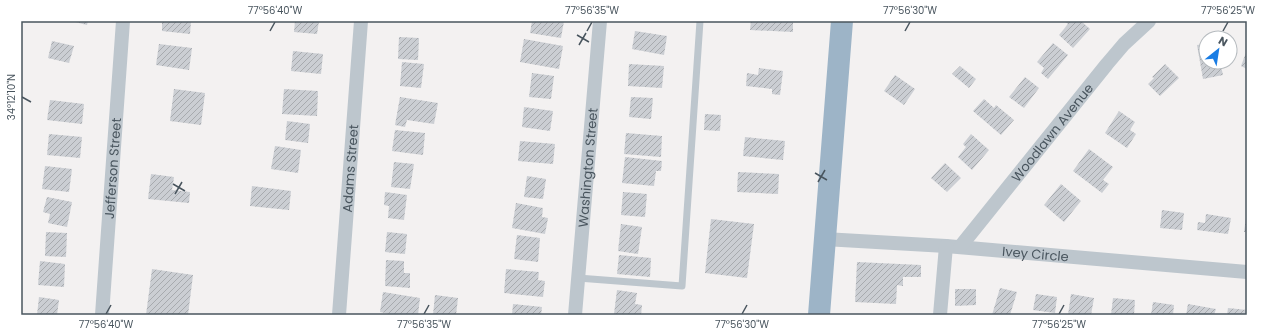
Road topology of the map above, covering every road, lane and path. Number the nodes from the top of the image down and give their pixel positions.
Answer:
1 (124, 21) edge
2 (361, 21) edge
3 (600, 21) edge
4 (700, 21) edge
5 (842, 21) edge
6 (1150, 21) edge
7 (824, 239) junction
8 (953, 247) junction
9 (1247, 272) edge
10 (578, 278) junction
11 (102, 315) edge
12 (339, 315) edge
13 (575, 315) edge
14 (818, 315) edge
15 (940, 315) edge

1 - 11 street, Jefferson Street
2 - 12 street, Adams Street
3 - 10 street, Washington Street
4 - 10 lane
5 - 7 highway
6 - 8 street, Woodlawn Avenue
7 - 8 street, Ivey Circle
7 - 14 highway
8 - 9 street, Ivey Circle
8 - 15 street
10 - 13 street, Washington Street

